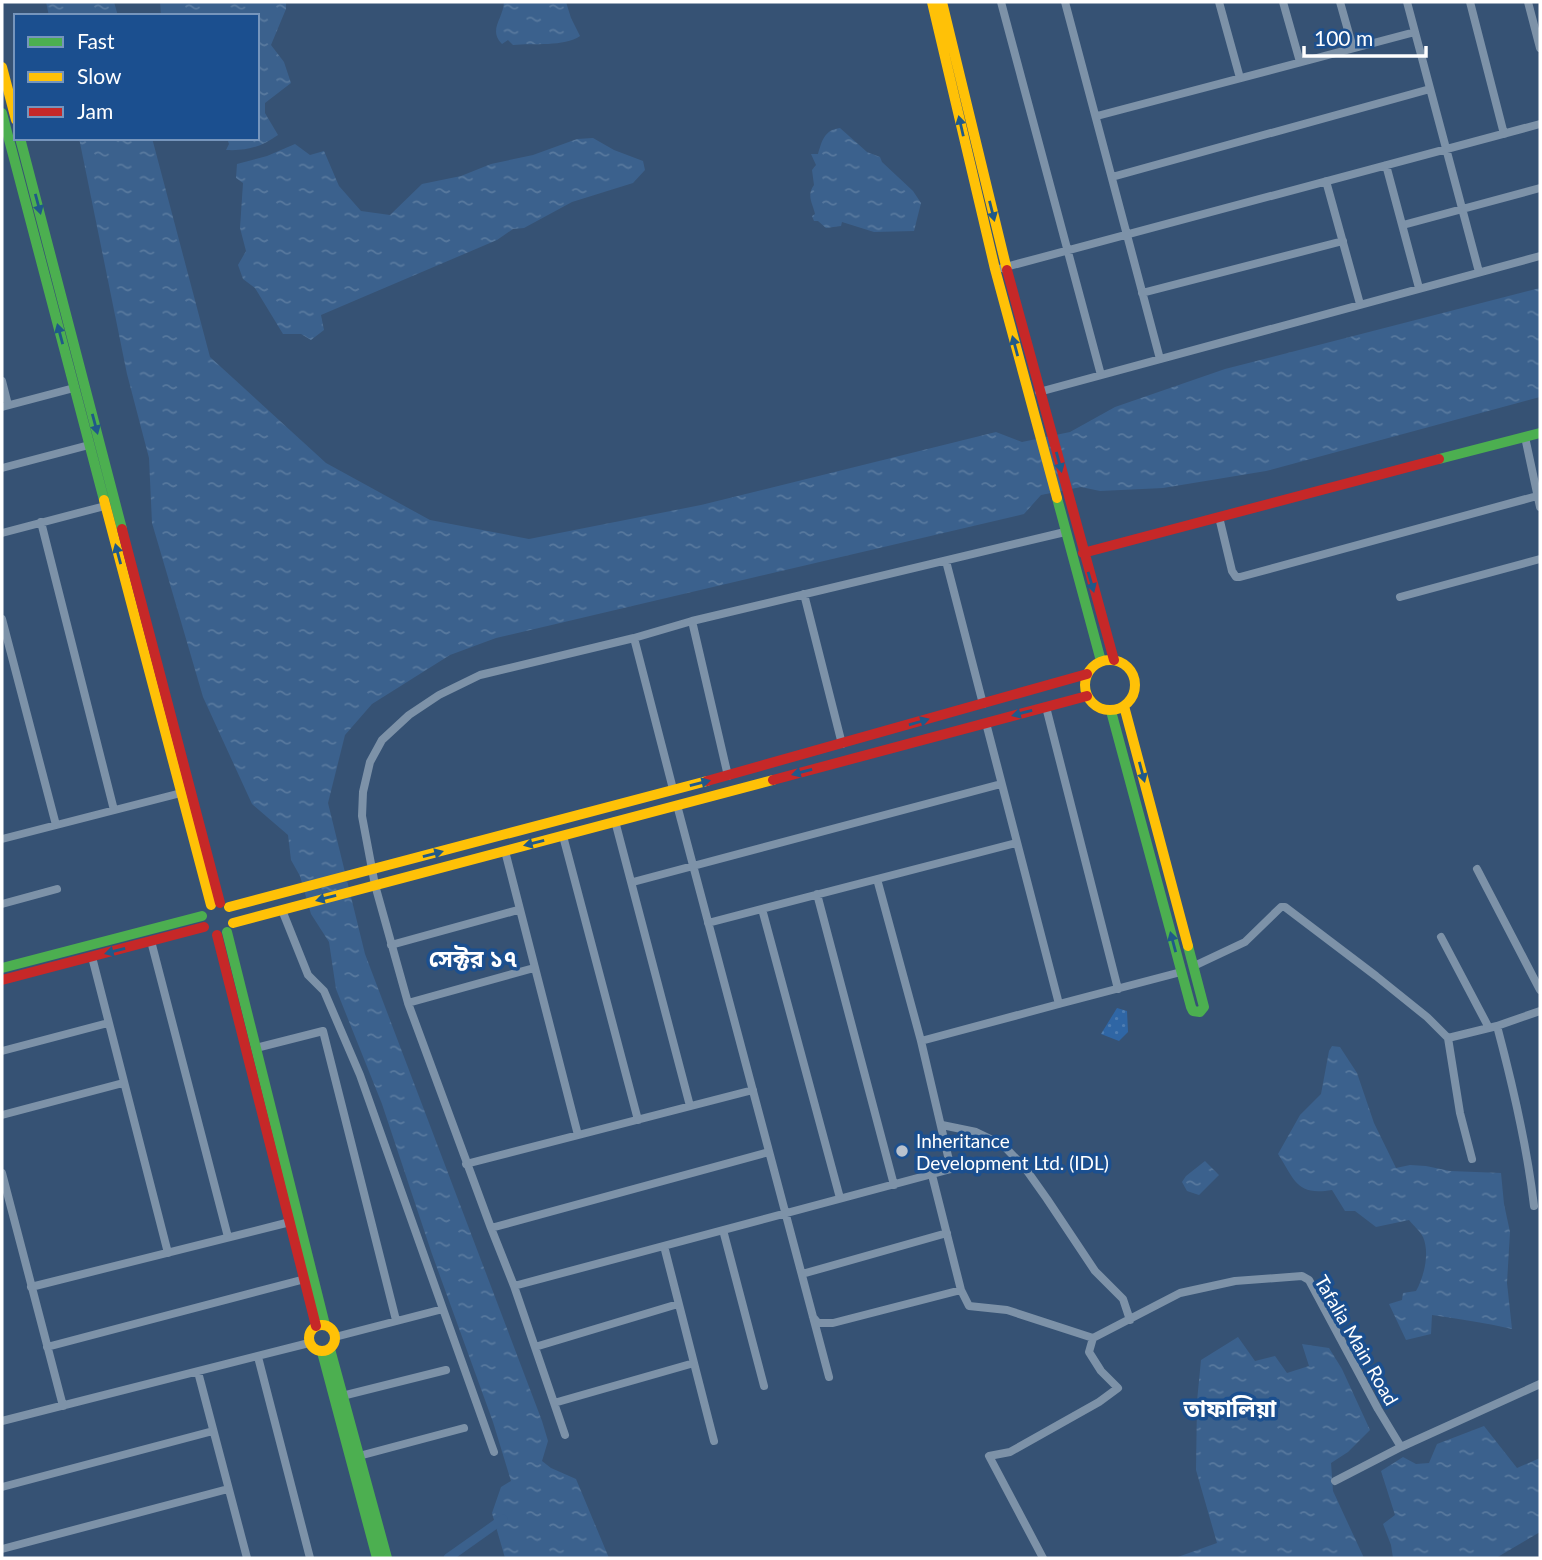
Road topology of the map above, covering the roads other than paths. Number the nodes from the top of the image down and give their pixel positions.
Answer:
1 (932, 2) edge
2 (942, 2) edge
3 (1001, 2) edge
4 (1065, 2) edge
5 (1219, 2) edge
6 (1283, 2) edge
7 (1340, 2) edge
8 (1407, 2) edge
9 (1470, 2) edge
10 (1528, 2) edge
11 (1415, 32) junction
12 (1353, 48) junction
13 (1540, 48) edge
14 (1300, 62) junction
15 (2, 67) edge
16 (1240, 78) junction
17 (1430, 89) junction
18 (14, 112) edge
19 (2, 113) edge
20 (1097, 116) junction
21 (1540, 124) edge
22 (1504, 134) junction
23 (21, 140) edge
24 (1446, 149) junction
25 (1386, 165) junction
26 (1112, 177) junction
27 (1326, 181) junction
28 (1540, 188) edge
29 (1462, 209) junction
30 (1403, 225) junction
31 (1126, 234) junction
32 (1343, 241) junction
33 (1069, 250) junction
34 (1540, 256) edge
35 (1000, 268) junction
36 (1479, 272) junction
37 (1419, 288) junction
38 (1142, 293) junction
39 (1360, 304) junction
40 (1012, 311) junction
41 (1160, 359) junction
42 (1101, 375) junction
43 (2, 381) edge
44 (74, 388) junction
45 (1040, 391) junction
46 (5, 406) edge
47 (1038, 411) junction
48 (1540, 433) edge
49 (1525, 437) junction
50 (89, 445) junction
51 (2, 468) edge
52 (1538, 496) junction
53 (105, 506) junction
54 (1540, 507) edge
55 (1219, 517) junction
56 (1068, 518) junction
57 (41, 522) junction
58 (1065, 531) junction
59 (2, 533) edge
60 (1083, 553) junction
61 (1540, 559) edge
62 (946, 561) junction
63 (804, 594) junction
64 (1400, 597) dead end
65 (2, 619) edge
66 (692, 621) junction
67 (634, 638) junction
68 (6, 659) edge
69 (1114, 660) junction
70 (1101, 661) junction
71 (1087, 674) junction
72 (1087, 696) junction
73 (983, 704) junction
74 (1124, 706) junction
75 (1046, 707) junction
76 (1111, 711) junction
77 (986, 723) junction
78 (842, 744) junction
79 (728, 776) junction
80 (1002, 784) junction
81 (673, 789) junction
82 (181, 793) junction
83 (677, 805) junction
84 (114, 810) junction
85 (615, 821) junction
86 (56, 825) junction
87 (563, 836) junction
88 (2, 839) edge
89 (1016, 843) junction
90 (505, 851) junction
91 (693, 865) junction
92 (1477, 869) dead end
93 (369, 871) junction
94 (877, 879) junction
95 (632, 882) junction
96 (373, 886) junction
97 (57, 890) dead end
98 (817, 894) junction
99 (2, 904) edge
100 (220, 905) junction
101 (518, 909) junction
102 (762, 909) junction
103 (282, 910) junction
104 (203, 922) junction
105 (708, 923) junction
106 (226, 930) junction
107 (1441, 937) dead end
108 (151, 941) junction
109 (391, 945) junction
110 (92, 957) junction
111 (1194, 966) junction
112 (2, 968) edge
113 (534, 968) junction
114 (1181, 972) junction
115 (2, 980) edge
116 (1118, 989) junction
117 (1540, 989) edge
118 (408, 1003) junction
119 (1059, 1004) junction
120 (1540, 1011) edge
121 (108, 1023) junction
122 (1493, 1027) junction
123 (1448, 1038) junction
124 (921, 1041) junction
125 (256, 1048) junction
126 (2, 1051) edge
127 (123, 1083) junction
128 (753, 1090) junction
129 (690, 1107) junction
130 (2, 1115) edge
131 (638, 1120) junction
132 (942, 1125) junction
133 (578, 1135) junction
134 (769, 1152) junction
135 (1472, 1158) dead end
136 (466, 1164) junction
137 (2, 1173) edge
138 (932, 1175) junction
139 (894, 1185) junction
140 (840, 1198) junction
141 (1534, 1206) dead end
142 (785, 1213) junction
143 (290, 1222) junction
144 (491, 1228) junction
145 (723, 1230) junction
146 (947, 1234) junction
147 (228, 1237) junction
148 (664, 1246) junction
149 (168, 1253) junction
150 (802, 1274) junction
151 (305, 1279) junction
152 (514, 1286) junction
153 (32, 1287) junction
154 (961, 1290) junction
155 (678, 1304) junction
156 (443, 1309) junction
157 (813, 1317) junction
158 (396, 1320) junction
159 (1130, 1320) junction
160 (321, 1325) junction
161 (335, 1337) junction
162 (1093, 1338) junction
163 (309, 1343) junction
164 (535, 1347) junction
165 (47, 1348) junction
166 (326, 1351) junction
167 (258, 1357) junction
168 (694, 1363) junction
169 (446, 1370) dead end
170 (198, 1372) junction
171 (829, 1377) dead end
172 (1540, 1384) edge
173 (764, 1386) dead end
174 (342, 1396) junction
175 (554, 1403) junction
176 (62, 1406) junction
177 (2, 1419) edge
178 (464, 1428) dead end
179 (213, 1431) junction
180 (565, 1435) dead end
181 (714, 1441) dead end
182 (1401, 1447) junction
183 (494, 1452) dead end
184 (359, 1457) junction
185 (1335, 1481) dead end
186 (2, 1487) edge
187 (228, 1489) junction
188 (2, 1549) edge
189 (247, 1558) edge
190 (310, 1558) edge
191 (377, 1558) edge
192 (387, 1558) edge
193 (1043, 1558) edge

35 -> 1 street
2 -> 35 street
3 - 33 street
4 - 20 street
5 - 16 street
6 - 14 street
7 - 12 street
8 - 11 street
9 - 22 street
10 - 13 street
11 - 12 street
11 - 17 street
12 - 14 street
14 - 16 street
15 - 18 street
16 - 20 street
17 - 24 street
17 - 26 street
44 -> 19 street
20 - 26 street
21 - 22 street
22 - 24 street
23 -> 100 street
24 - 25 street
24 - 29 street
25 - 27 street
25 - 30 street
26 - 31 street
27 - 31 street
27 - 32 street
28 - 29 street
29 - 30 street
29 - 36 street
30 - 37 street
31 - 33 street
31 - 38 street
32 - 38 street
32 - 39 street
33 - 35 street
33 - 42 street
34 - 36 street
35 - 40 street
36 - 37 street
37 - 39 street
38 - 41 street
39 - 41 street
40 - 45 street
47 -> 40 street
41 - 42 street
42 - 45 street
43 - 46 street
44 - 46 street
44 - 50 street
45 - 47 street
47 - 56 street
48 - 49 street
49 - 52 street
49 - 55 street
50 - 51 street
50 - 53 street
52 - 54 street
52 - 55 street
53 - 57 street
82 -> 53 street
55 - 60 street
56 - 58 street
56 - 60 street
57 - 59 street
57 - 84 street
58 - 62 street
58 - 70 street
60 -> 69 street
61 - 64 street
62 - 63 street
62 - 73 street
63 - 66 street
63 - 78 street
65 - 68 street
66 - 67 street
66 - 79 street
67 - 81 street
67 - 93 street
68 - 86 street
69 - 70 street
69 - 74 street
70 - 71 street
71 - 72 street
71 - 73 street
72 - 75 street
72 - 76 street
78 -> 73 street
74 - 76 street
74 -> 111 street
75 -> 77 street
75 - 116 street
114 -> 76 street
77 - 80 street
77 -> 83 street
78 - 79 street
81 -> 79 street
80 - 89 street
80 - 91 street
93 -> 81 street
82 - 84 street
82 - 100 street
83 - 85 street
83 - 91 street
84 - 86 street
85 - 87 street
85 - 95 street
86 - 88 street
87 -> 90 street
87 - 131 street
89 - 94 street
89 - 119 street
90 - 96 street
90 - 101 street
91 - 95 street
91 - 105 street
92 - 117 street
93 - 96 street
93 - 100 street
94 - 98 street
94 - 124 street
95 - 129 street
96 -> 103 street
96 - 109 street
97 - 99 street
98 - 102 street
98 - 139 street
100 - 104 street
100 - 106 street
101 - 109 street
101 - 113 street
102 - 105 street
102 - 140 street
103 - 106 street
103 - 156 street
104 - 106 street
104 - 108 street
104 - 112 street
105 - 128 street
106 - 125 street
106 - 143 street
107 - 122 street
108 -> 110 street
108 - 147 street
109 - 118 street
110 - 115 street
110 - 121 street
111 - 114 street
111 - 123 street
113 - 118 street
113 - 133 street
114 - 116 street
116 - 119 street
118 - 136 street
119 - 124 street
120 - 122 street
121 - 126 street
121 - 127 street
122 - 123 street
122 - 141 street
123 - 135 street
124 - 132 street
125 - 158 street
125 - 160 street
127 - 130 street
127 - 149 street
128 - 129 street
128 - 134 street
129 - 131 street
131 - 133 street
132 - 138 street
132 - 159 street
133 - 136 street
134 - 142 street
134 - 144 street
136 - 144 street
137 - 153 street
138 - 139 street
138 - 146 street
139 - 140 street
140 - 142 street
142 - 145 street
142 - 150 street
143 - 147 street
143 - 151 street
144 - 152 street
145 - 148 street
145 - 173 street
146 - 150 street
146 - 154 street
147 - 149 street
148 - 152 street
148 - 155 street
149 - 153 street
150 - 157 street
151 - 160 street
151 - 165 street
152 - 164 street
153 - 165 street
154 - 157 street
154 - 162 street
155 - 164 street
155 - 168 street
156 - 158 street
156 - 183 street
157 - 171 street
158 - 161 street
159 - 162 street, Tafalia Main Road
159 - 182 street, Tafalia Main Road
160 - 161 street
160 - 163 street
161 - 166 street
162 - 193 street
163 - 166 street
163 - 167 street
164 - 175 street
165 - 176 street
166 - 174 street
166 - 191 street
167 - 170 street
167 - 190 street
168 - 175 street
168 - 181 street
169 - 174 street
170 - 176 street
170 - 179 street
172 - 182 street
174 - 184 street
175 - 180 street
176 - 177 street
178 - 184 street
179 - 186 street
179 - 187 street
182 - 185 street
184 - 192 street
187 - 188 street
187 - 189 street

